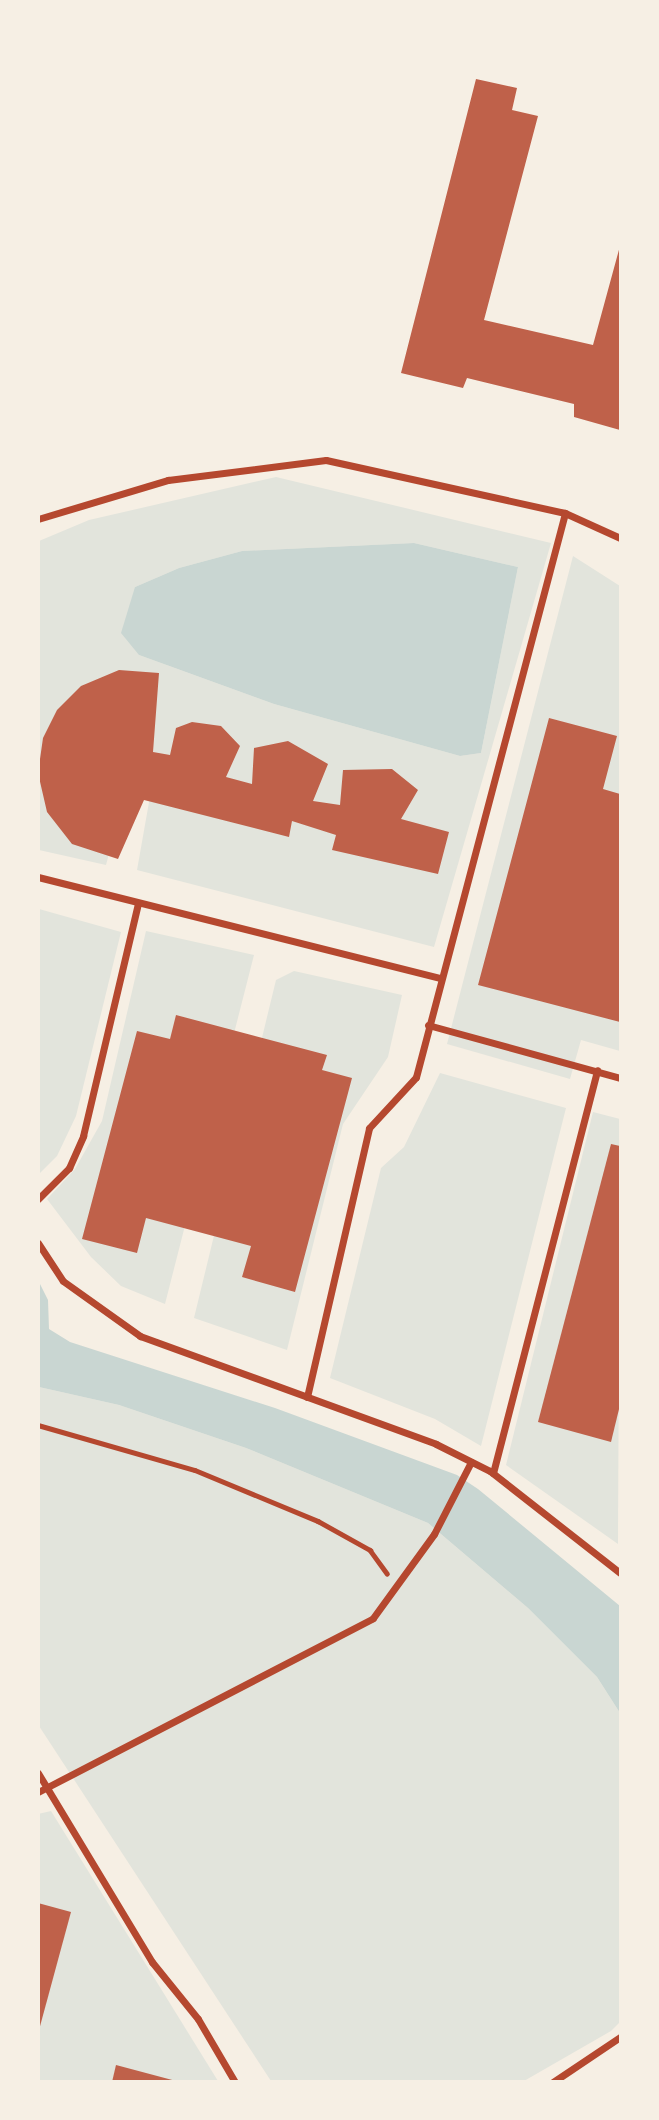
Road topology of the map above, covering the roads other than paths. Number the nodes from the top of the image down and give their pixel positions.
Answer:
1 (565, 513) junction
2 (38, 519) edge
3 (621, 538) edge
4 (38, 877) edge
5 (138, 903) junction
6 (441, 978) junction
7 (428, 1025) junction
8 (597, 1070) junction
9 (621, 1077) edge
10 (38, 1199) edge
11 (38, 1243) edge
12 (307, 1397) junction
13 (471, 1462) junction
14 (493, 1474) junction
15 (621, 1573) edge
16 (38, 1773) edge
17 (47, 1786) junction
18 (38, 1792) edge
19 (621, 2037) edge
20 (235, 2081) edge
21 (553, 2081) edge

1 - 2 street
1 - 3 street
1 - 6 street
4 - 5 street
5 - 6 street
5 - 10 street
6 - 7 street
7 - 8 street
7 - 12 street
8 - 9 street
8 - 14 street
11 - 12 street
12 - 13 street
13 - 14 street
13 - 17 street
14 - 15 street
16 - 17 street
17 - 18 street
17 - 20 street
19 - 21 street

